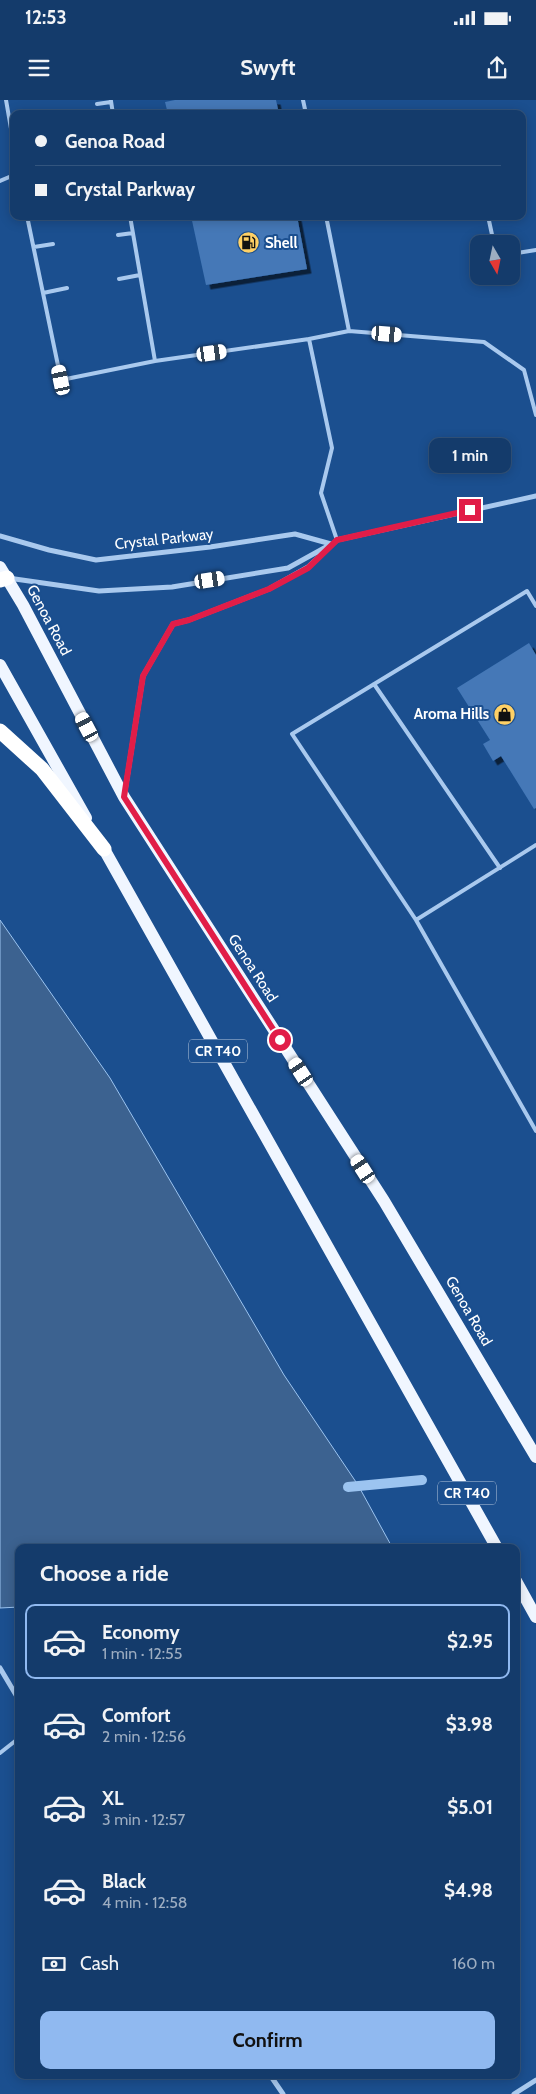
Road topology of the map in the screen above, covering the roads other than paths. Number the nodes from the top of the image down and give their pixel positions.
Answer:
1 (6, 100) edge
2 (111, 101) edge
3 (97, 104) dead end
4 (10, 112) edge
5 (28, 220) edge
6 (131, 220) edge
7 (327, 220) edge
8 (489, 220) edge
9 (133, 233) junction
10 (118, 235) dead end
11 (492, 235) edge
12 (53, 244) dead end
13 (34, 247) junction
14 (536, 250) edge
15 (520, 253) edge
16 (140, 275) junction
17 (119, 279) dead end
18 (67, 288) dead end
19 (43, 293) junction
20 (348, 331) junction
21 (309, 339) junction
22 (154, 361) junction
23 (536, 415) edge
24 (536, 496) edge
25 (0, 536) edge
26 (337, 540) junction
27 (331, 544) junction
28 (2, 575) edge
29 (536, 606) edge
30 (0, 665) edge
31 (374, 684) junction
32 (0, 731) edge
33 (124, 797) junction
34 (536, 846) edge
35 (104, 849) junction
36 (500, 868) junction
37 (416, 920) junction
38 (536, 1131) edge
39 (536, 1457) edge
40 (495, 1544) edge
41 (520, 1588) edge
42 (536, 1616) edge
43 (0, 1668) edge
44 (15, 1693) edge
45 (15, 1741) edge
46 (0, 1753) edge
47 (273, 2079) edge
48 (536, 2080) edge
49 (282, 2094) edge
50 (514, 2094) edge

1 - 4 lane
2 - 3 lane
5 - 13 lane
6 - 9 lane
7 - 20 lane
8 - 11 lane
9 - 10 lane
9 - 16 lane
12 - 13 lane
13 - 19 lane
14 - 15 lane
16 - 17 lane
16 - 22 lane
18 - 19 lane
19 - 22 lane
20 - 21 lane
20 - 23 lane
21 - 22 lane
21 - 26 lane
24 - 26 street
25 - 27 street, Crystal Parkway
26 - 27 street
27 - 28 street
27 - 33 street
28 - 33 main road, Genoa Road
29 - 31 lane
30 - 35 main road, CR T40
31 - 36 lane
31 - 37 lane
32 - 35 highway
33 - 39 main road, Genoa Road
34 - 36 lane
35 - 40 main road, CR T40
36 - 37 lane
37 - 38 lane
41 - 42 main road
43 - 44 street
45 - 46 lane
47 - 49 street
48 - 50 street

